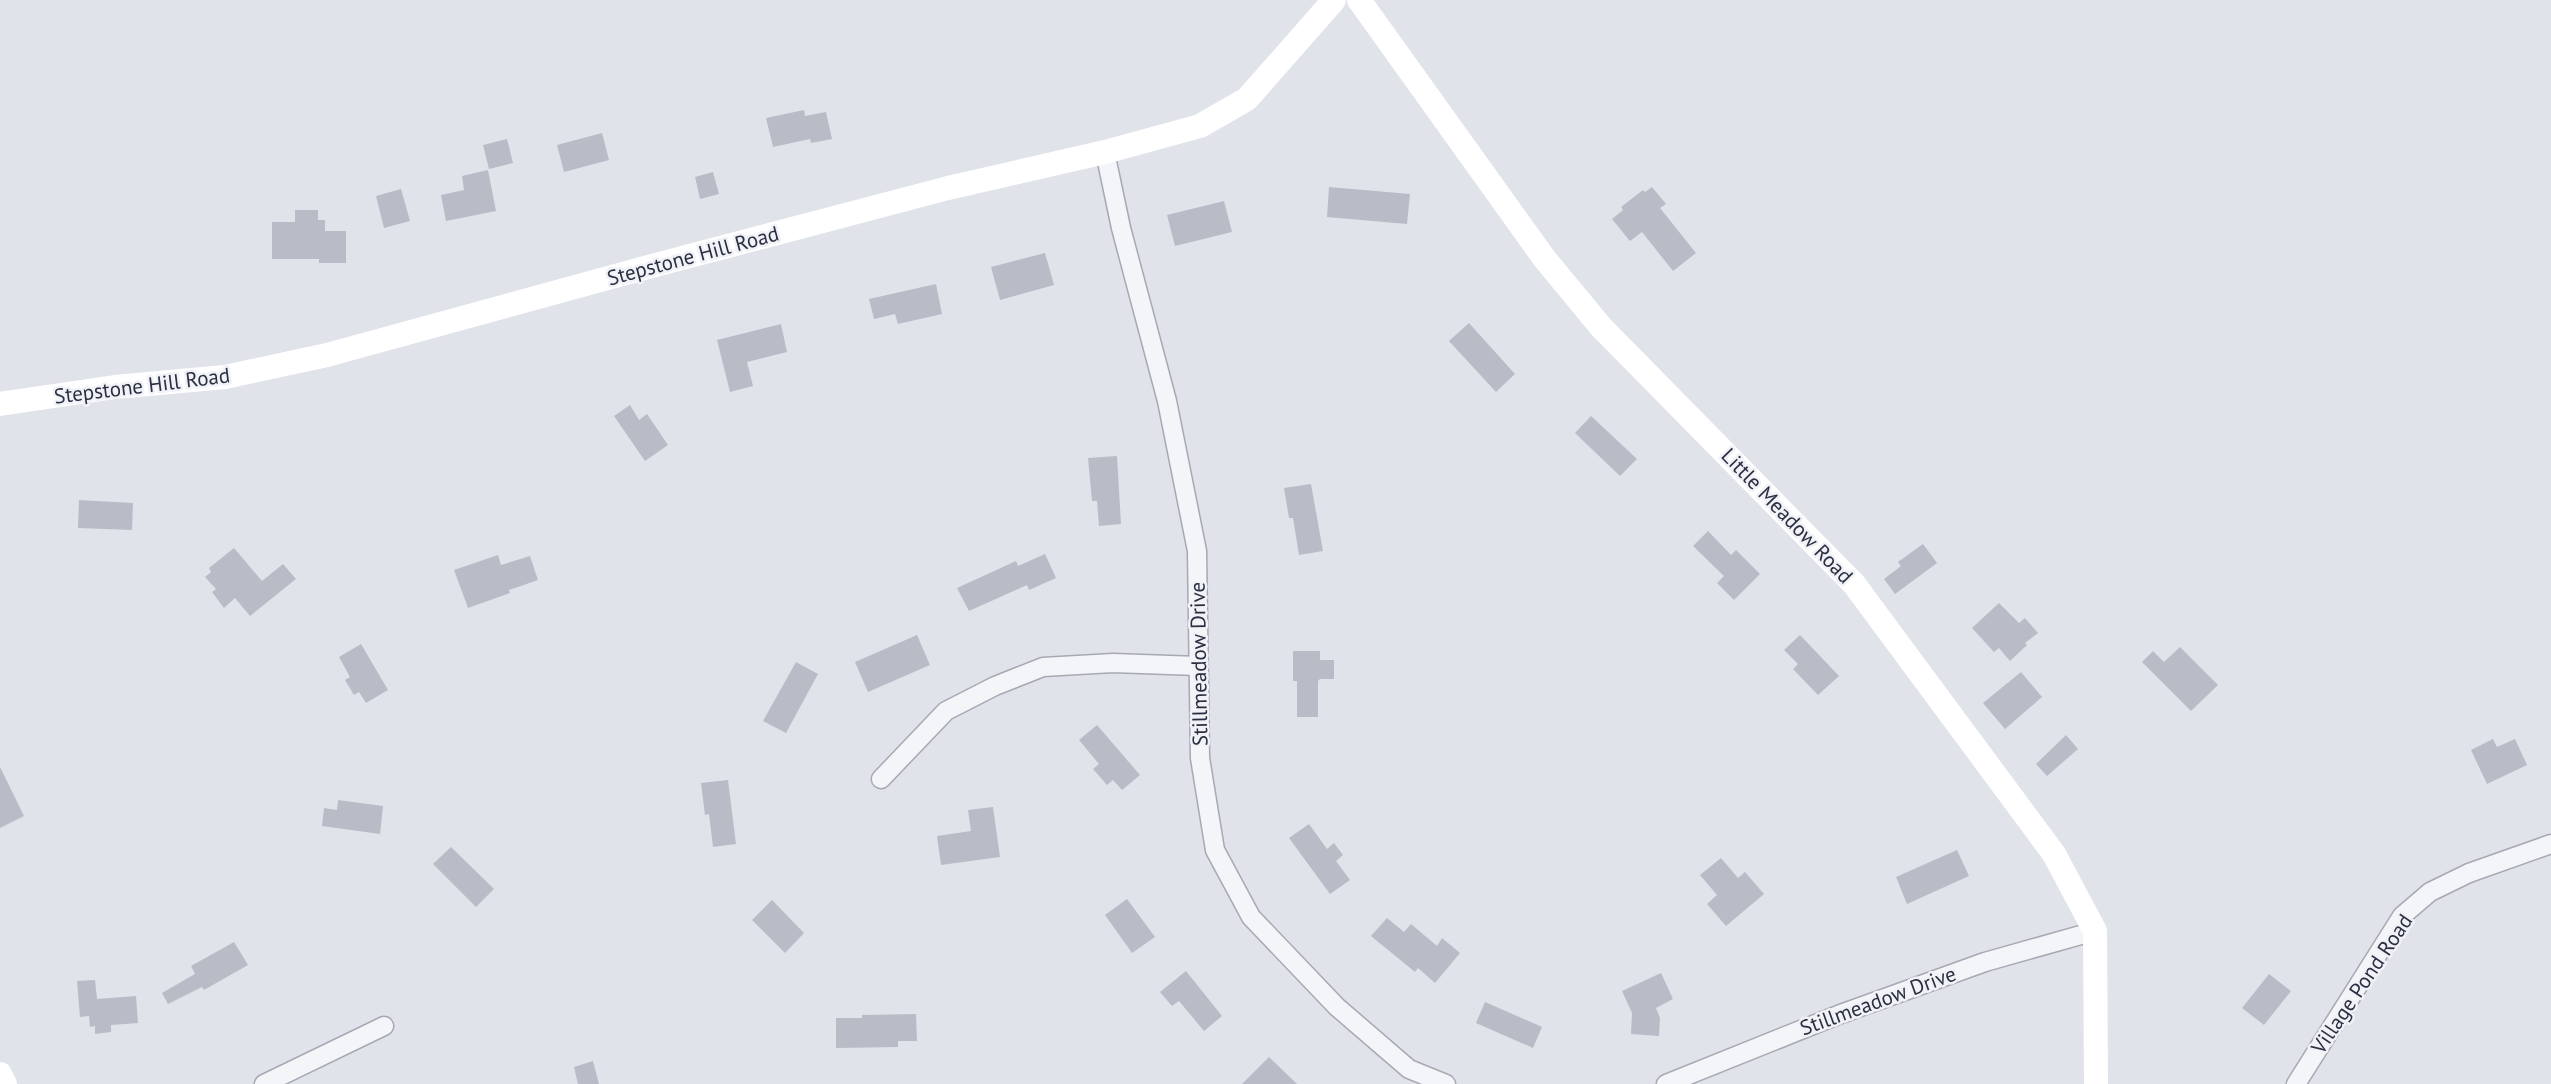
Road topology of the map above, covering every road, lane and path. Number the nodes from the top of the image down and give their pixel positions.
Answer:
1 (1334, 0) edge
2 (1359, 0) edge
3 (1105, 152) junction
4 (0, 404) edge
5 (1198, 666) junction
6 (881, 779) dead end
7 (2551, 844) edge
8 (2095, 930) junction
9 (384, 1026) dead end
10 (0, 1074) edge
11 (5, 1084) edge
12 (264, 1084) edge
13 (1446, 1084) edge
14 (1666, 1084) edge
15 (2096, 1084) edge
16 (2296, 1084) edge

1 - 3 street, Stepstone Hill Road
2 - 8 street, Little Meadow Road
3 - 4 street, Stepstone Hill Road
3 - 5 street, Stillmeadow Drive
5 - 6 street
5 - 13 street, Stillmeadow Drive
7 - 16 street, Village Pond Road
8 - 14 street, Stillmeadow Drive
8 - 15 street, Little Meadow Road
9 - 12 street
10 - 11 street

